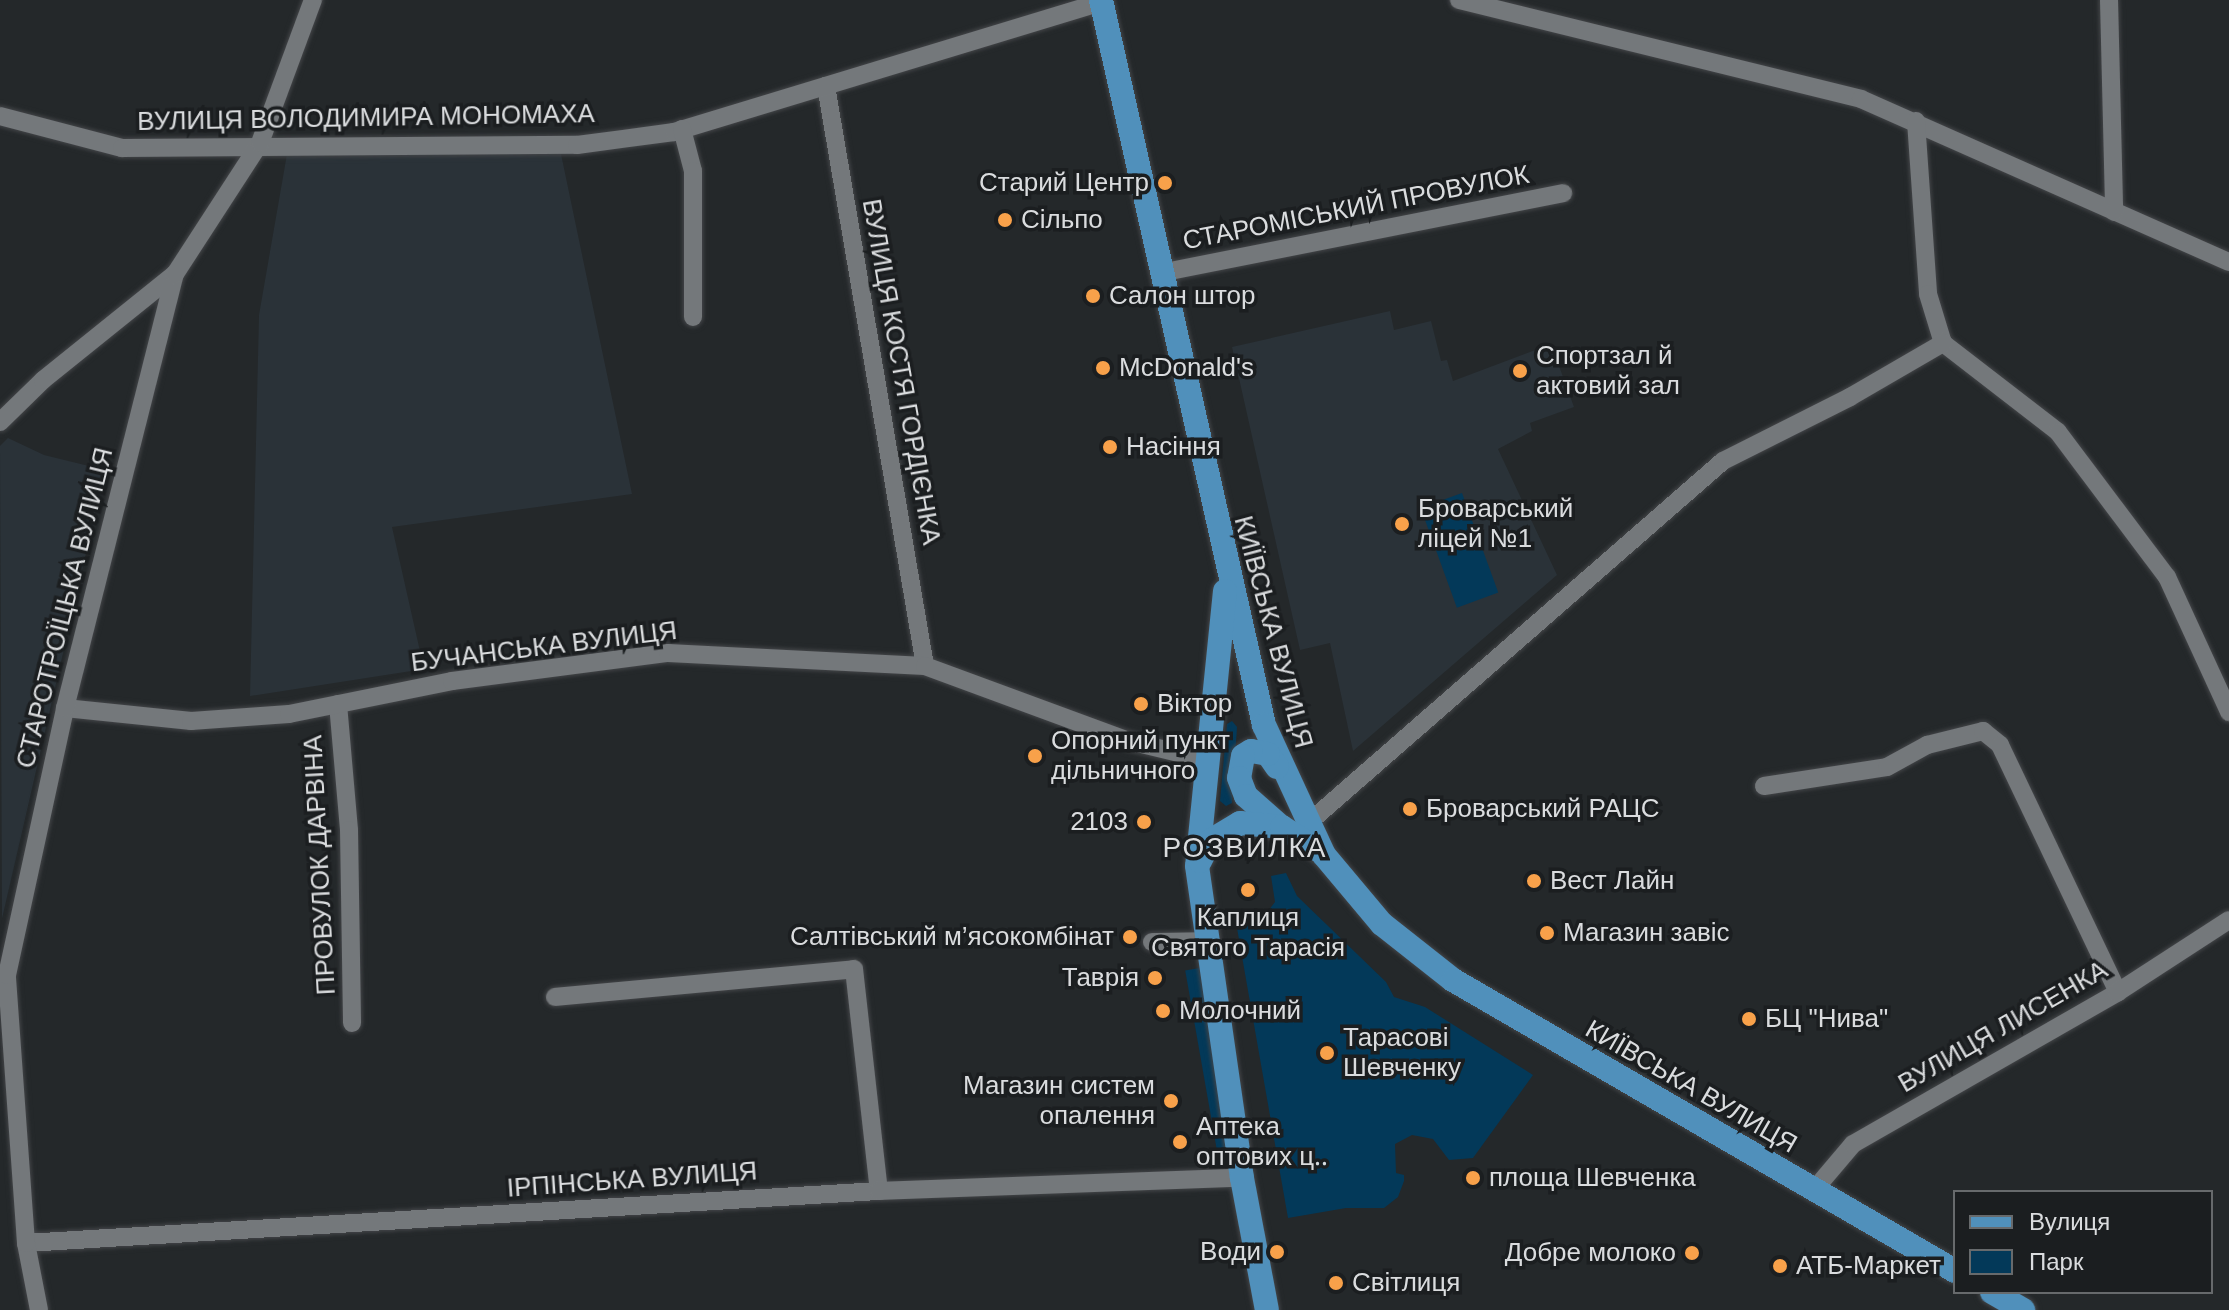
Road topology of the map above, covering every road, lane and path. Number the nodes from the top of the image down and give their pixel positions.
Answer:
1 (313, 0) edge
2 (1459, 0) edge
3 (2109, 0) edge
4 (1101, 1) edge
5 (826, 86) junction
6 (0, 116) edge
7 (1916, 121) junction
8 (682, 129) junction
9 (260, 143) junction
10 (1563, 193) dead end
11 (2114, 212) junction
12 (2229, 262) edge
13 (1160, 273) junction
14 (175, 274) junction
15 (693, 317) dead end
16 (1943, 343) junction
17 (0, 422) edge
18 (1227, 573) junction
19 (925, 666) junction
20 (338, 704) junction
21 (65, 708) junction
22 (2229, 712) edge
23 (1208, 760) junction
24 (1282, 774) junction
25 (1764, 786) dead end
26 (1307, 824) junction
27 (1282, 827) junction
28 (1324, 855) junction
29 (1197, 866) junction
30 (2229, 920) edge
31 (1207, 941) junction
32 (1152, 942) dead end
33 (2118, 992) junction
34 (555, 997) dead end
35 (352, 1023) dead end
36 (1242, 1178) junction
37 (1814, 1190) junction
38 (879, 1191) junction
39 (26, 1243) junction
40 (1953, 1270) edge
41 (1995, 1294) edge
42 (39, 1310) edge
43 (1267, 1310) edge
44 (2023, 1310) edge

1 - 9 street, СТАРОТРОЇЦЬКА ВУЛИЦЯ
2 - 7 street
3 - 11 street
4 - 5 street, ВУЛИЦЯ ВОЛОДИМИРА МОНОМАХА
4 - 13 main road, КИЇВСЬКА ВУЛИЦЯ
5 - 8 street, ВУЛИЦЯ ВОЛОДИМИРА МОНОМАХА
5 - 19 street, ВУЛИЦЯ КОСТЯ ГОРДІЄНКА
6 - 9 street, ВУЛИЦЯ ВОЛОДИМИРА МОНОМАХА
7 - 11 street
7 - 16 street
8 - 9 street, ВУЛИЦЯ ВОЛОДИМИРА МОНОМАХА
8 - 15 street
9 - 14 street, СТАРОТРОЇЦЬКА ВУЛИЦЯ
10 - 13 street, СТАРОМІСЬКИЙ ПРОВУЛОК
11 - 12 street
13 - 18 main road, КИЇВСЬКА ВУЛИЦЯ
14 - 17 street
14 - 21 street, СТАРОТРОЇЦЬКА ВУЛИЦЯ
16 - 22 street
16 - 26 street
18 - 23 main road
18 - 24 main road, КИЇВСЬКА ВУЛИЦЯ
19 - 20 street, БУЧАНСЬКА ВУЛИЦЯ
19 - 23 street, БУЧАНСЬКА ВУЛИЦЯ
20 - 21 street, БУЧАНСЬКА ВУЛИЦЯ
20 - 35 street, ПРОВУЛОК ДАРВІНА
21 - 39 street, СТАРОТРОЇЦЬКА ВУЛИЦЯ
23 - 29 main road
24 - 26 main road, КИЇВСЬКА ВУЛИЦЯ
24 - 27 main road
25 - 33 street
26 - 28 main road, КИЇВСЬКА ВУЛИЦЯ
27 - 28 main road
27 - 29 main road
28 - 37 main road, КИЇВСЬКА ВУЛИЦЯ
29 - 31 main road
30 - 33 street, ВУЛИЦЯ ЛИСЕНКА
31 - 32 street
31 - 36 main road
33 - 37 street, ВУЛИЦЯ ЛИСЕНКА
34 - 38 street
36 - 38 street, ІРПІНСЬКА ВУЛИЦЯ
36 - 43 main road
37 - 40 main road, КИЇВСЬКА ВУЛИЦЯ
38 - 39 street, ІРПІНСЬКА ВУЛИЦЯ
39 - 42 street, СТАРОТРОЇЦЬКА ВУЛИЦЯ
41 - 44 main road

